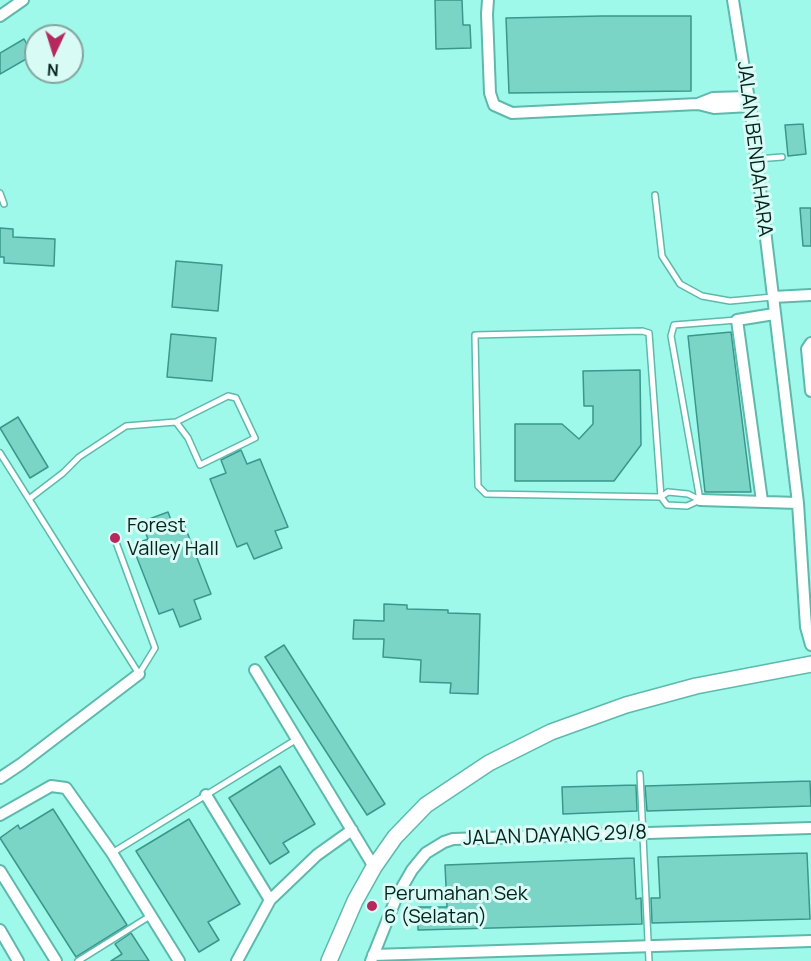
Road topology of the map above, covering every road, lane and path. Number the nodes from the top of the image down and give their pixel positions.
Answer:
1 (488, 0) edge
2 (734, 0) edge
3 (18, 1) edge
4 (0, 16) edge
5 (749, 102) junction
6 (782, 157) dead end
7 (756, 159) junction
8 (0, 193) edge
9 (656, 195) dead end
10 (3, 204) dead end
11 (811, 295) edge
12 (773, 297) junction
13 (774, 314) junction
14 (737, 320) junction
15 (809, 346) edge
16 (811, 391) edge
17 (176, 422) junction
18 (0, 453) edge
19 (661, 498) junction
20 (28, 499) junction
21 (700, 500) junction
22 (762, 501) junction
23 (798, 503) junction
24 (114, 537) dead end
25 (811, 645) edge
26 (811, 664) edge
27 (255, 670) dead end
28 (139, 675) junction
29 (297, 739) junction
30 (640, 774) dead end
31 (0, 777) edge
32 (206, 795) junction
33 (0, 814) edge
34 (811, 828) edge
35 (352, 830) junction
36 (644, 834) junction
37 (112, 853) junction
38 (374, 867) junction
39 (0, 871) edge
40 (270, 900) junction
41 (152, 915) junction
42 (0, 930) edge
43 (811, 941) edge
44 (648, 946) junction
45 (483, 956) edge
46 (372, 958) edge
47 (18, 961) edge
48 (56, 961) edge
49 (78, 961) edge
50 (178, 961) edge
51 (237, 961) edge
52 (329, 961) edge
53 (649, 961) edge

1 - 5 street
2 - 5 street, JALAN BENDAHARA
3 - 4 street
5 - 7 street, JALAN BENDAHARA
6 - 7 lane
7 - 12 street, JALAN BENDAHARA
8 - 10 lane
9 - 12 lane
11 - 12 street
12 - 13 street, JALAN BENDAHARA
13 - 14 street
13 - 23 street, JALAN BENDAHARA
14 - 21 lane
14 - 22 street
15 - 16 street
17 - 17 lane
17 - 20 lane
18 - 20 lane
19 - 19 lane
19 - 21 lane
19 - 21 lane
20 - 28 lane
21 - 22 street
22 - 23 street
23 - 25 street, JALAN BENDAHARA
24 - 28 lane
26 - 38 street
27 - 29 street
28 - 31 street
29 - 32 lane
29 - 35 street
30 - 36 lane
32 - 37 lane
32 - 40 street
33 - 37 street
34 - 36 street, JALAN DAYANG 29/8
35 - 38 street
35 - 40 street
36 - 44 lane
36 - 46 street, JALAN DAYANG 29/8
37 - 41 street
38 - 52 street
39 - 48 street
40 - 51 street
41 - 49 lane
41 - 50 street
42 - 47 street
43 - 44 street
44 - 45 street
44 - 53 lane
45 - 46 street

